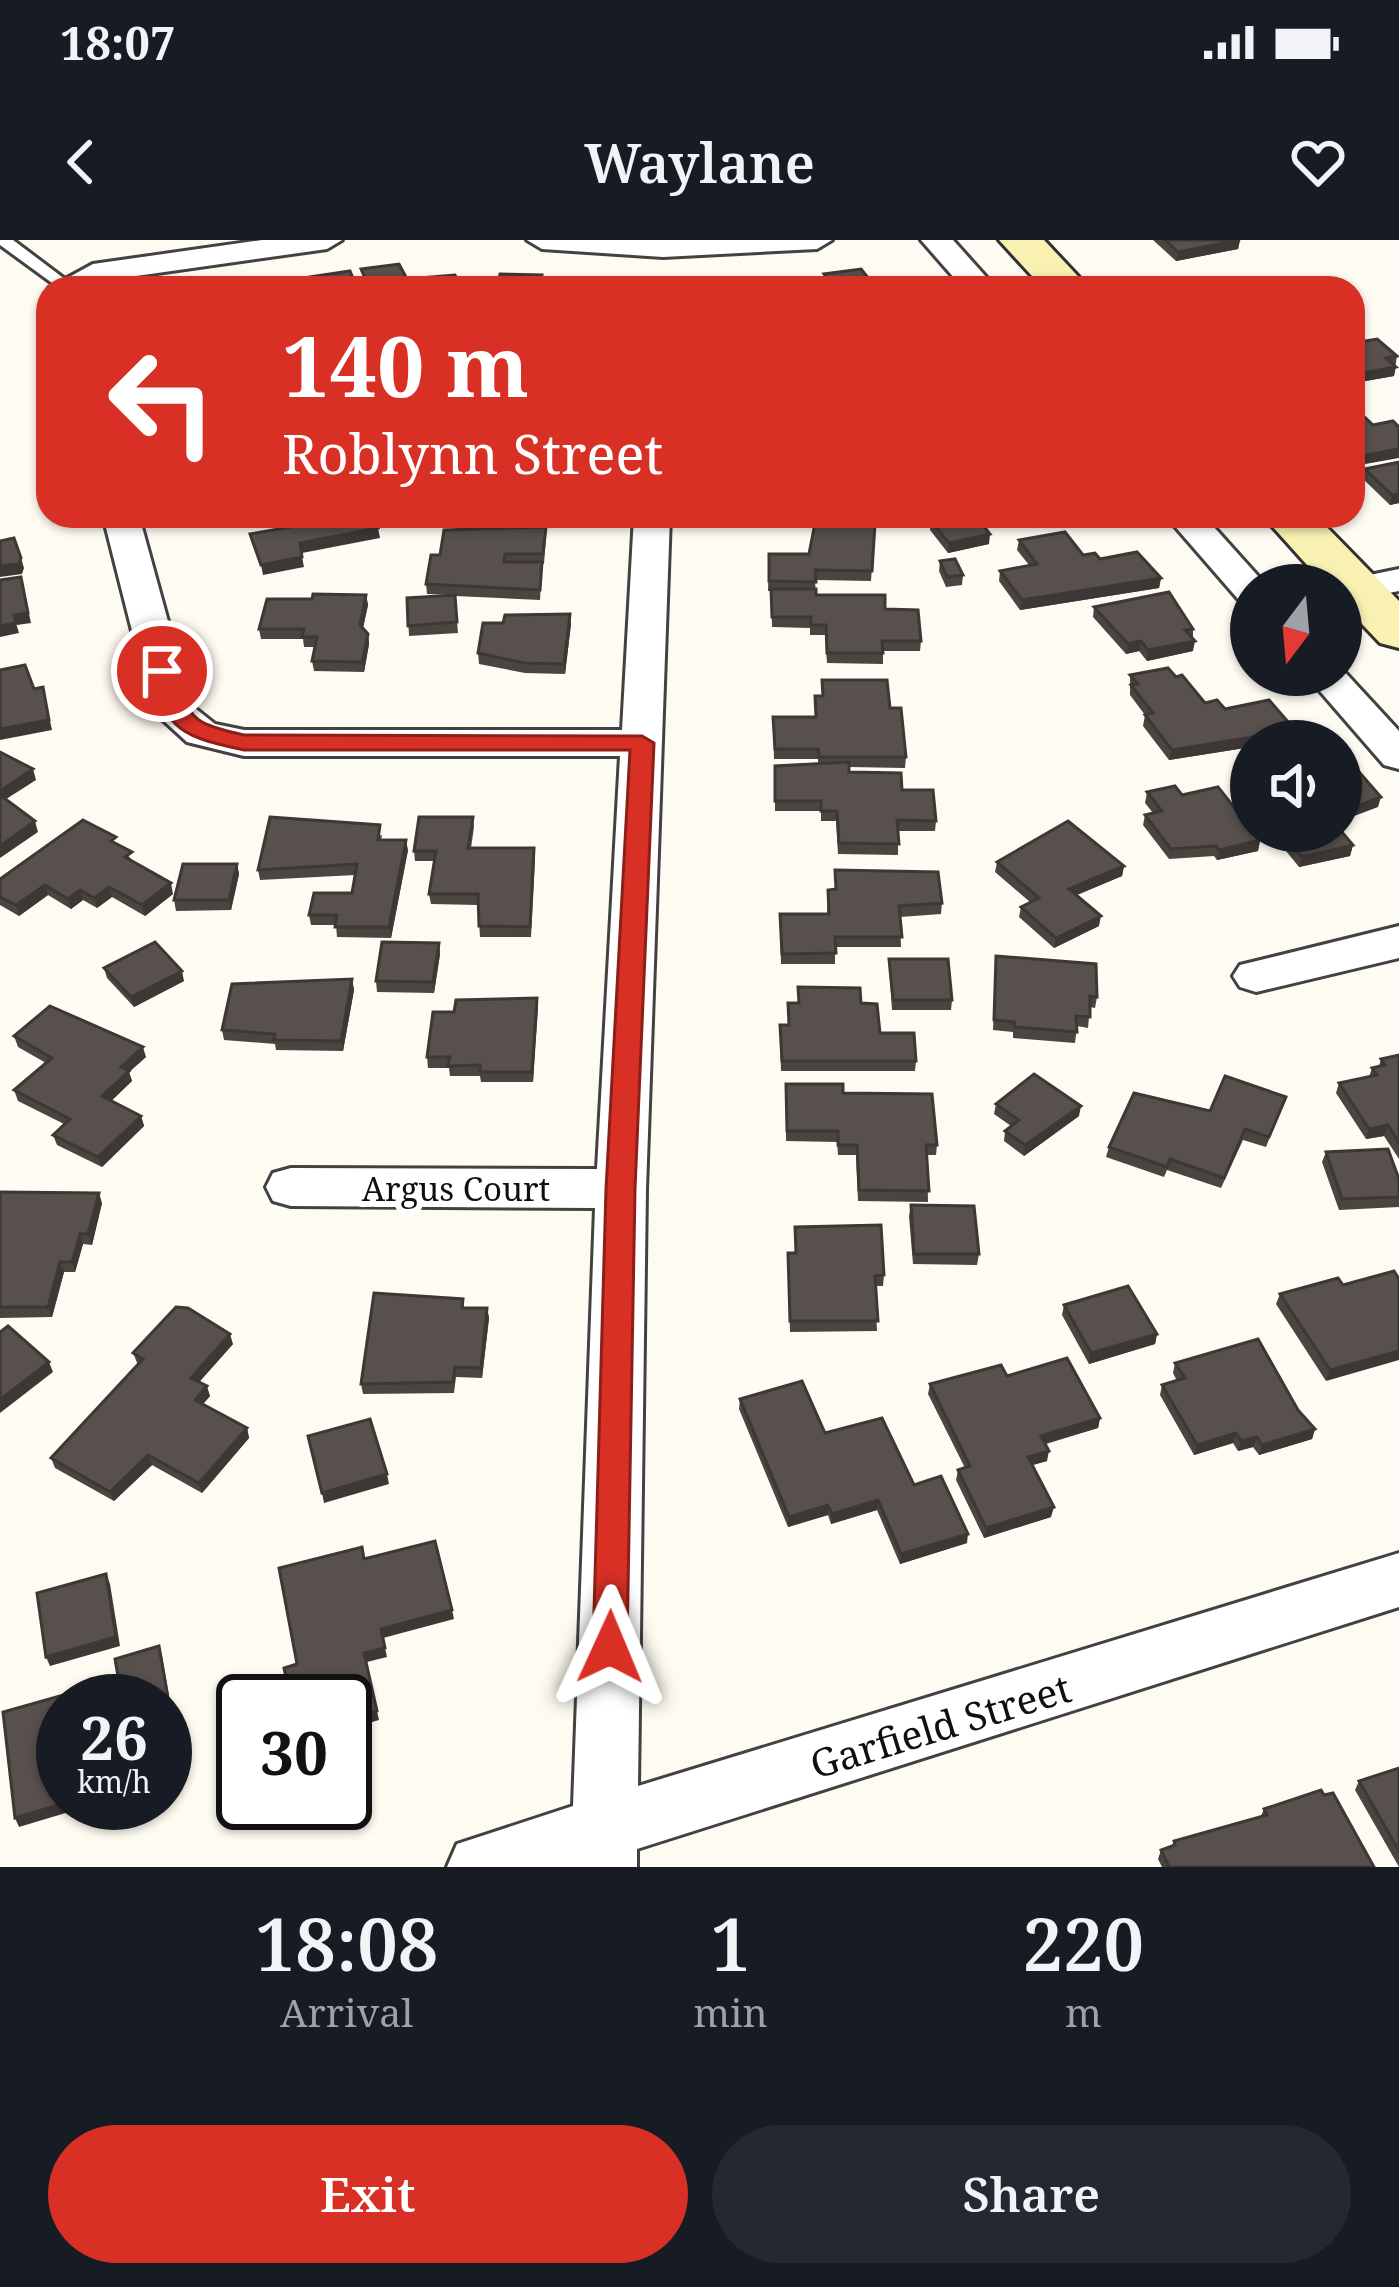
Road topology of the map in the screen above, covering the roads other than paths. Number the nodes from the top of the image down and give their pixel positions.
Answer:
1 (3, 240) edge
2 (327, 240) edge
3 (542, 240) edge
4 (817, 240) edge
5 (937, 240) edge
6 (1020, 240) edge
7 (663, 248) junction
8 (51, 276) edge
9 (87, 276) edge
10 (662, 276) edge
11 (969, 276) edge
12 (1055, 276) edge
13 (124, 528) edge
14 (651, 528) edge
15 (1195, 528) edge
16 (1304, 528) edge
17 (1230, 567) edge
18 (1378, 584) edge
19 (1399, 632) edge
20 (1345, 696) edge
21 (642, 743) junction
22 (1399, 756) edge
23 (1399, 942) edge
24 (1256, 976) dead end
25 (291, 1187) dead end
26 (621, 1189) junction
27 (1399, 1580) edge
28 (605, 1848) edge
29 (480, 1867) edge

1 - 8 lane
2 - 9 street
3 - 7 street
4 - 7 street
5 - 11 street
6 - 12 main road
7 - 10 street
13 - 21 street
14 - 21 street
15 - 17 street
16 - 18 main road
18 - 19 main road
20 - 22 street
21 - 26 street
23 - 24 street
25 - 26 street, Argus Court
26 - 28 street
27 - 28 street, Garfield Street
28 - 29 street, Garfield Street

